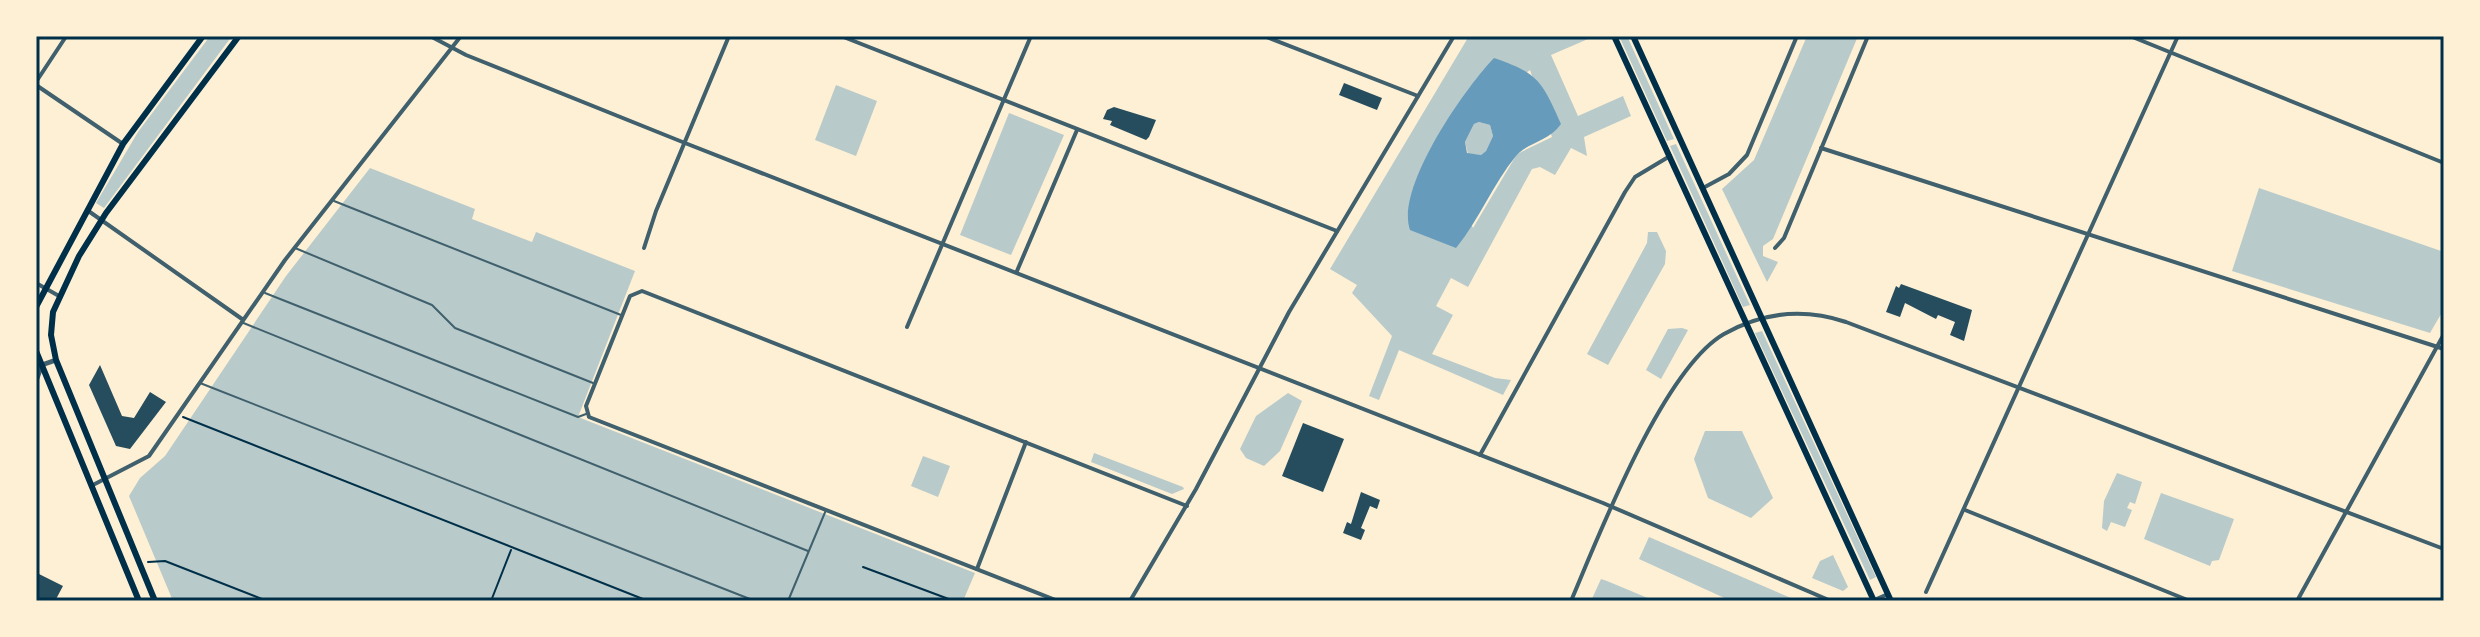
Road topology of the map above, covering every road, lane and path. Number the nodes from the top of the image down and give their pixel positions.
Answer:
1 (203, 36) edge
2 (239, 36) edge
3 (430, 36) edge
4 (461, 36) edge
5 (729, 36) edge
6 (841, 36) edge
7 (1031, 36) edge
8 (1264, 36) edge
9 (1454, 36) edge
10 (1614, 36) edge
11 (1633, 36) edge
12 (1797, 36) edge
13 (1868, 36) edge
14 (2130, 36) edge
15 (2178, 36) edge
16 (65, 38) edge
17 (450, 47) junction
18 (2171, 51) junction
19 (36, 83) edge
20 (1418, 96) junction
21 (1004, 101) junction
22 (1077, 130) junction
23 (685, 143) junction
24 (123, 144) junction
25 (1821, 148) junction
26 (1670, 156) junction
27 (2444, 163) edge
28 (1703, 188) junction
29 (331, 199) junction
30 (86, 209) junction
31 (101, 220) junction
32 (1337, 231) junction
33 (2089, 234) junction
34 (943, 243) junction
35 (294, 248) junction
36 (644, 248) dead end
37 (1775, 248) dead end
38 (1016, 272) junction
39 (36, 283) edge
40 (43, 288) junction
41 (262, 291) junction
42 (59, 296) junction
43 (36, 307) edge
44 (622, 316) junction
45 (1762, 319) junction
46 (241, 320) junction
47 (1747, 324) junction
48 (907, 327) dead end
49 (2444, 334) edge
50 (2437, 347) junction
51 (2444, 349) edge
52 (36, 351) edge
53 (56, 360) junction
54 (38, 367) edge
55 (1262, 369) junction
56 (36, 381) edge
57 (199, 382) junction
58 (595, 384) junction
59 (2019, 389) junction
60 (587, 413) junction
61 (178, 415) junction
62 (1026, 442) junction
63 (1480, 455) junction
64 (104, 480) junction
65 (91, 486) junction
66 (1187, 506) junction
67 (1611, 507) junction
68 (826, 510) junction
69 (1965, 510) junction
70 (2345, 512) junction
71 (512, 548) junction
72 (2444, 549) edge
73 (808, 551) junction
74 (139, 565) junction
75 (863, 567) dead end
76 (977, 569) junction
77 (1926, 592) dead end
78 (1890, 597) edge
79 (139, 601) edge
80 (155, 601) edge
81 (267, 601) edge
82 (491, 601) edge
83 (648, 601) edge
84 (755, 601) edge
85 (788, 601) edge
86 (954, 601) edge
87 (1058, 601) edge
88 (1130, 601) edge
89 (1571, 601) edge
90 (1831, 601) edge
91 (1873, 601) edge
92 (2190, 601) edge
93 (2297, 601) edge

1 - 24 main road
2 - 31 main road
3 - 17 street
4 - 17 street
5 - 23 street
6 - 21 street
7 - 21 street
8 - 20 street
9 - 20 street
10 - 26 main road
11 - 28 main road
12 - 28 street
13 - 25 street
14 - 18 street
15 - 18 street
16 - 19 street
17 - 23 street
17 - 29 street
18 - 27 street
18 - 33 street
19 - 24 street
20 - 32 street
21 - 22 street
21 - 34 street
22 - 32 street
22 - 38 street
23 - 34 street
23 - 36 street
24 - 30 main road
25 - 33 street
25 - 37 street
26 - 47 main road
26 - 63 street
28 - 45 main road
29 - 35 street
29 - 44 lane
30 - 31 street
30 - 40 main road
31 - 42 main road
31 - 46 street
32 - 55 street
33 - 50 street
33 - 59 street
34 - 38 street
34 - 48 street
35 - 41 street
35 - 58 lane
38 - 55 street
39 - 40 street
40 - 42 street
40 - 43 main road
41 - 46 street
41 - 60 lane
42 - 53 main road
44 - 58 street
44 - 62 street
45 - 47 street
45 - 59 street
45 - 78 main road
46 - 57 street
46 - 73 lane
47 - 67 street
47 - 91 main road
49 - 50 street
50 - 51 street
50 - 70 street
52 - 54 main road
53 - 54 street
53 - 64 main road
54 - 56 street
54 - 65 main road
55 - 63 street
55 - 66 street
57 - 61 street
57 - 84 lane
58 - 60 street
59 - 69 street
59 - 70 street
60 - 68 street
61 - 64 street
61 - 71 path
62 - 66 street
62 - 76 street
63 - 67 street
64 - 65 street
64 - 74 main road
65 - 79 main road
66 - 88 street
67 - 89 street
67 - 90 street
68 - 73 lane
68 - 76 street
69 - 77 street
69 - 92 street
70 - 72 street
70 - 93 street
71 - 82 path
71 - 83 path
73 - 85 lane
74 - 80 main road
74 - 81 path
75 - 86 path
76 - 87 street
78 - 91 street

